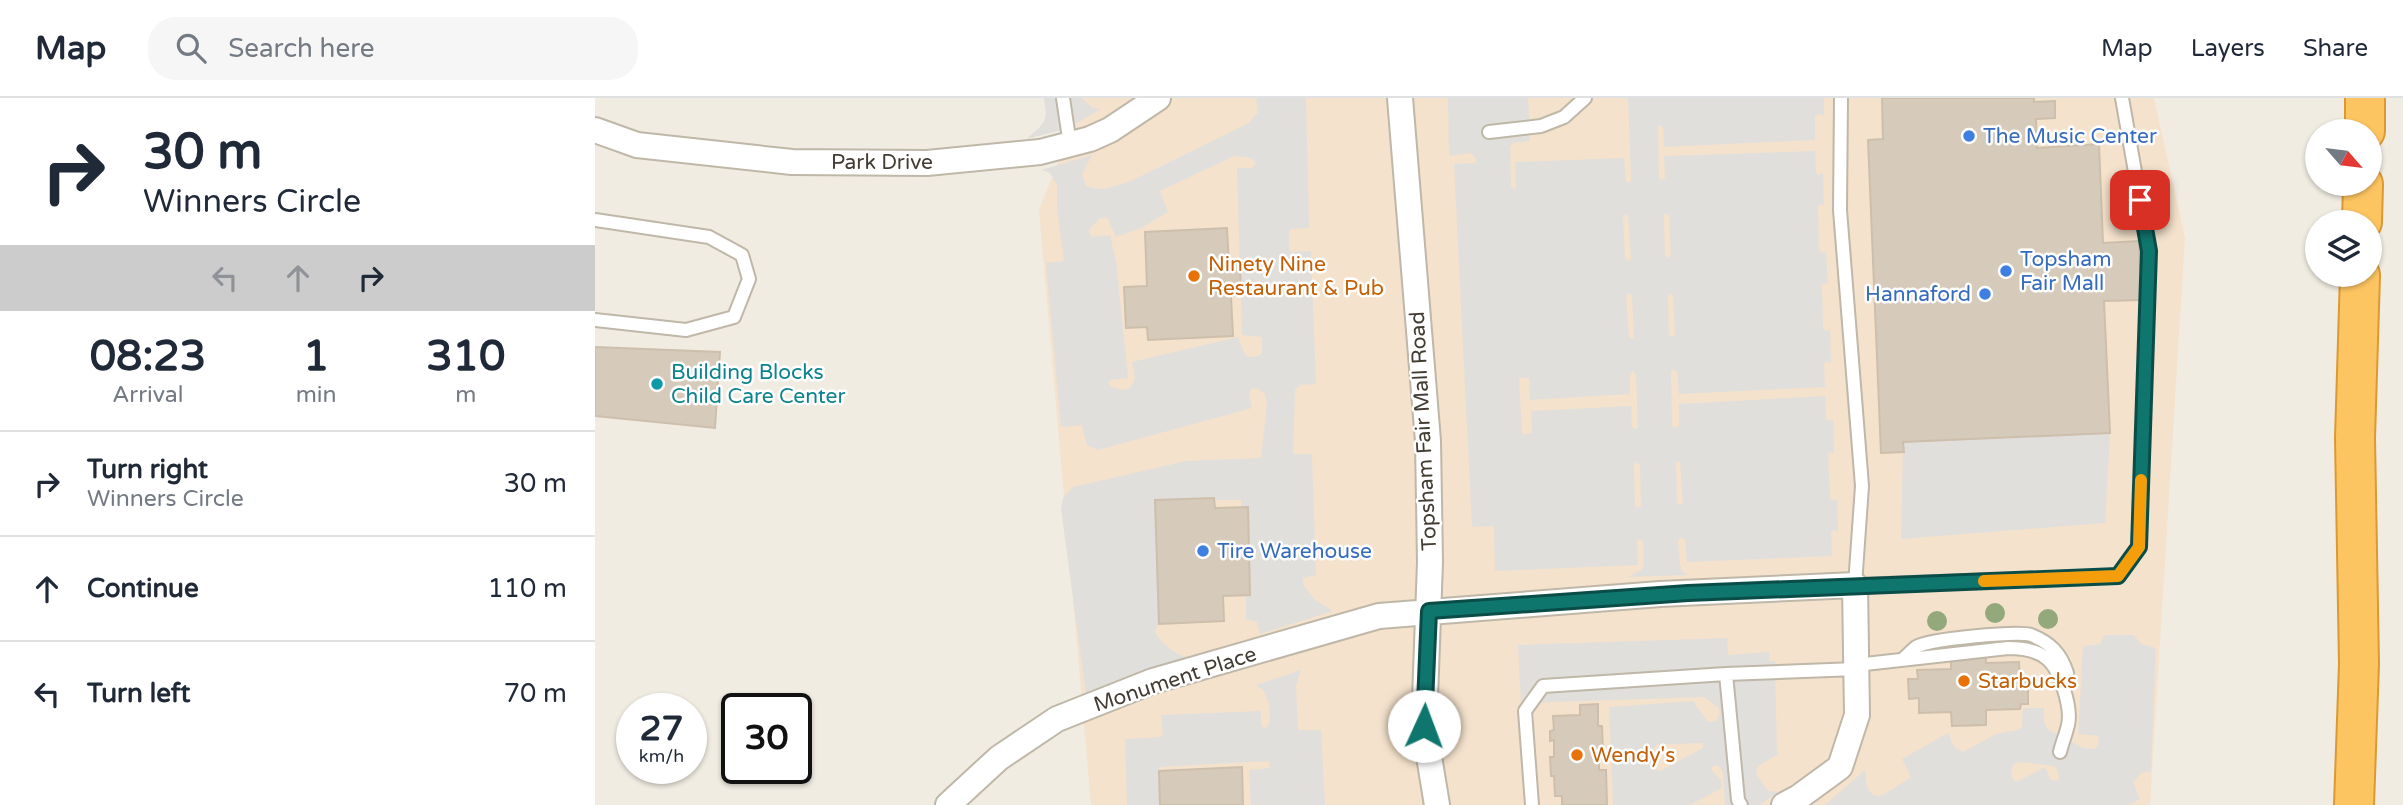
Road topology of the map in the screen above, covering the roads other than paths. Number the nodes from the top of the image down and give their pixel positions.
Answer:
1 (1063, 98) edge
2 (1158, 98) edge
3 (1399, 98) edge
4 (1585, 98) edge
5 (1842, 98) edge
6 (2122, 98) edge
7 (2365, 98) edge
8 (2365, 119) edge
9 (595, 130) edge
10 (1489, 132) dead end
11 (1070, 145) junction
12 (595, 220) edge
13 (2360, 287) edge
14 (595, 320) edge
15 (1855, 585) junction
16 (1429, 611) junction
17 (1856, 667) junction
18 (1726, 674) junction
19 (2060, 752) dead end
20 (948, 805) edge
21 (1437, 805) edge
22 (1532, 805) edge
23 (1741, 805) edge
24 (1784, 805) edge
25 (2354, 805) edge

1 - 11 lane
2 - 11 street, Park Drive
3 - 16 street, Topsham Fair Mall Road
4 - 10 lane
5 - 15 lane
6 - 15 lane
7 - 8 highway
9 - 11 street, Park Drive
12 - 14 lane
13 - 25 highway
15 - 16 street, Monument Place
15 - 17 street
16 - 20 street, Monument Place
16 - 21 street, Topsham Fair Mall Road
17 - 18 lane
17 - 19 lane
17 - 24 street
18 - 22 lane
18 - 23 lane

